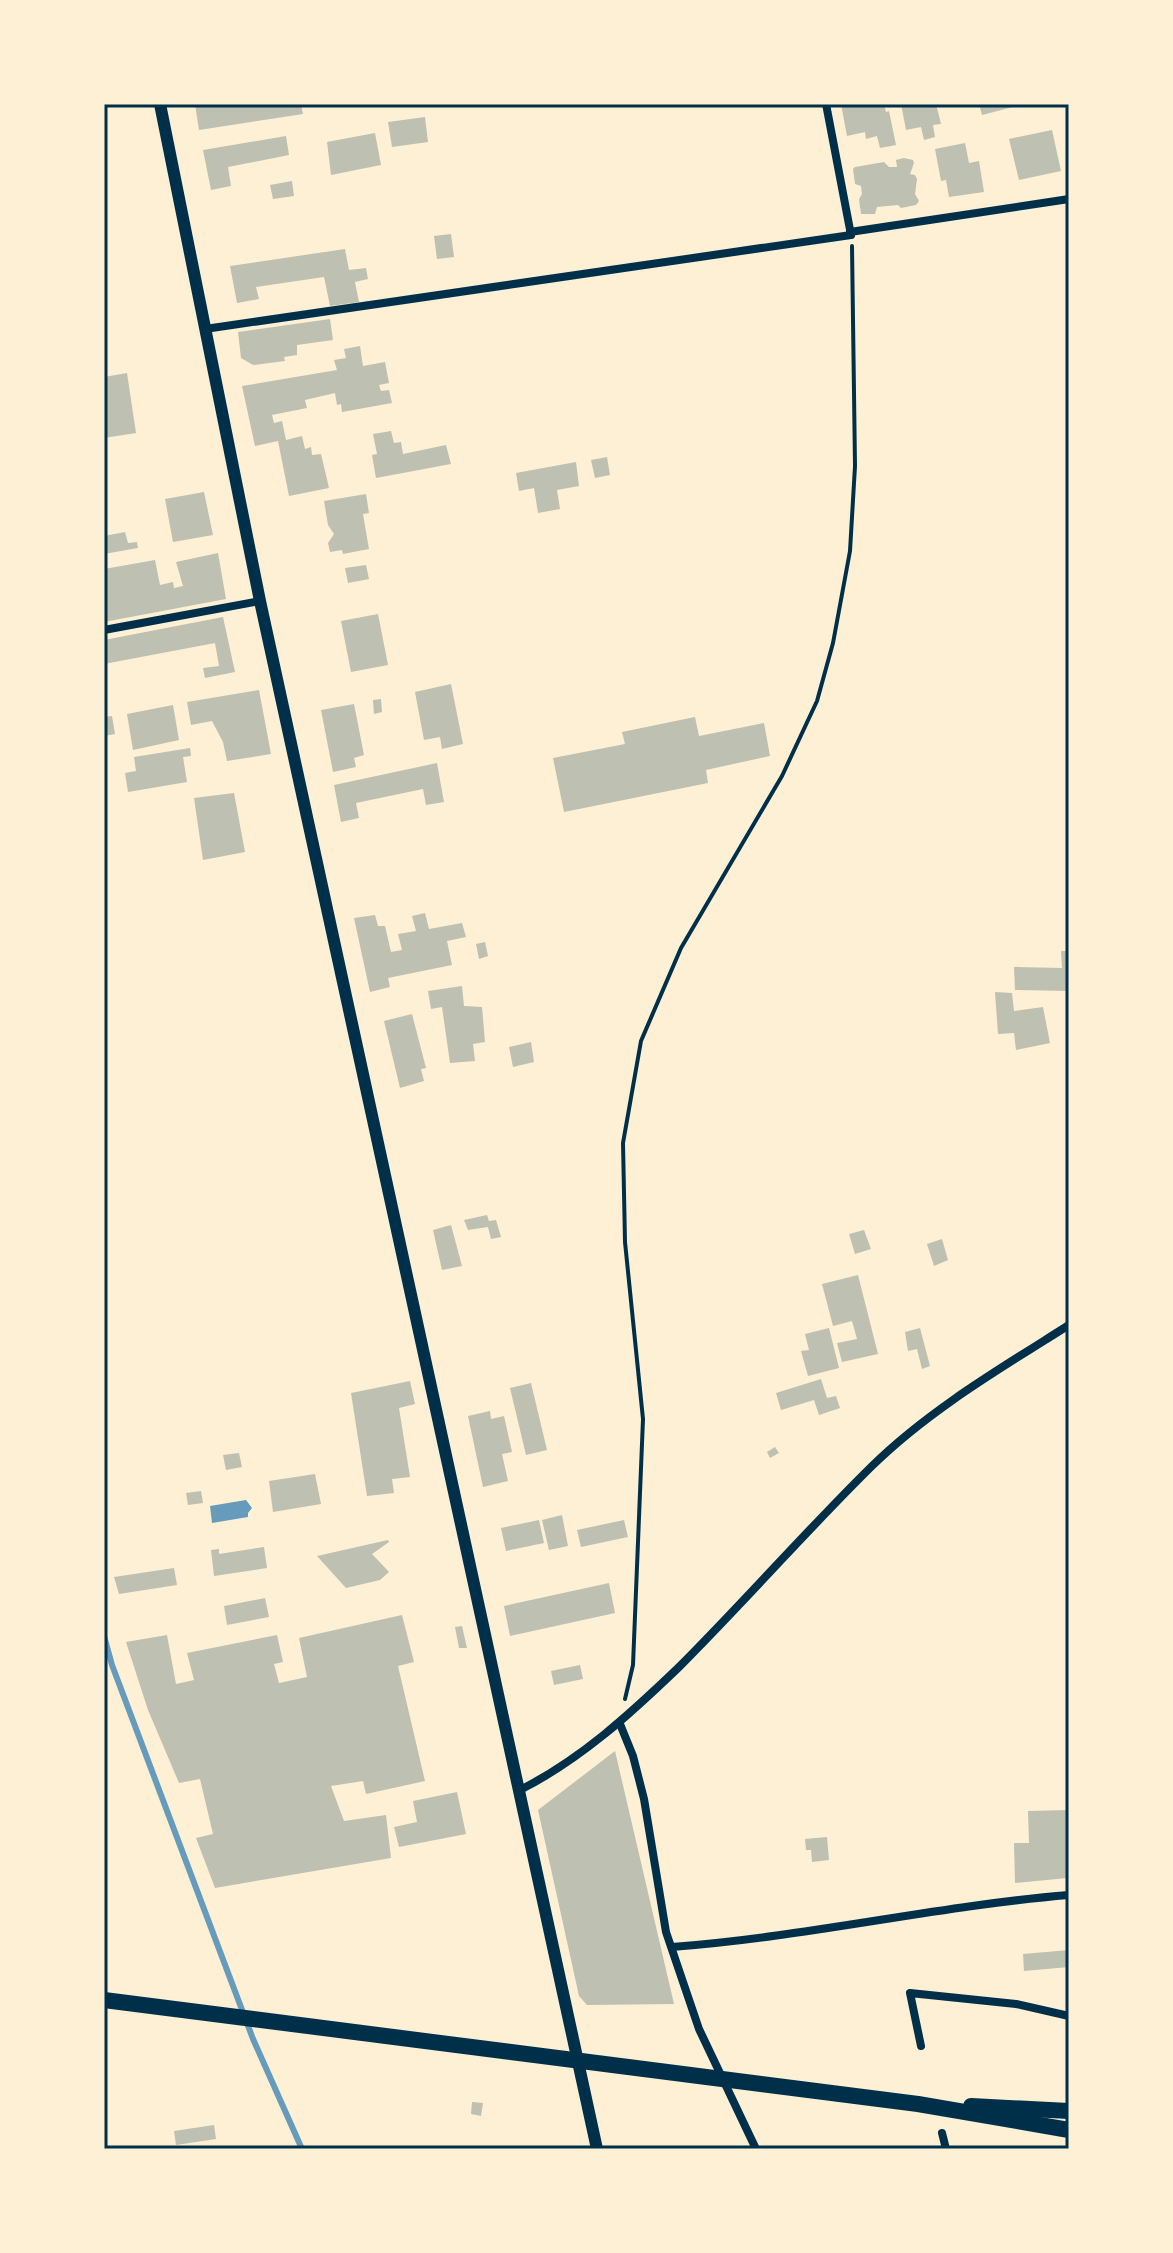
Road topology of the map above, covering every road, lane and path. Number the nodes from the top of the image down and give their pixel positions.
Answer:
1 (160, 104) edge
2 (826, 104) edge
3 (1069, 199) edge
4 (851, 234) junction
5 (205, 329) junction
6 (260, 601) junction
7 (104, 630) edge
8 (1069, 1325) edge
9 (620, 1724) junction
10 (520, 1790) junction
11 (1069, 1895) edge
12 (672, 1947) junction
13 (104, 2000) edge
14 (1069, 2016) edge
15 (921, 2046) dead end
16 (918, 2104) junction
17 (1069, 2111) edge
18 (1069, 2130) edge
19 (942, 2133) dead end
20 (756, 2147) edge
21 (597, 2149) edge
22 (767, 2149) edge
23 (946, 2149) edge

1 - 5 street
2 - 4 street
3 - 4 street
4 - 5 street
4 - 9 path
5 - 6 street
6 - 7 street
6 - 10 street
8 - 9 street
9 - 10 street
9 - 12 street
10 - 21 street
11 - 12 street
12 - 20 street
13 - 16 highway
14 - 15 street
16 - 17 highway
16 - 18 highway
19 - 23 street
20 - 22 street

